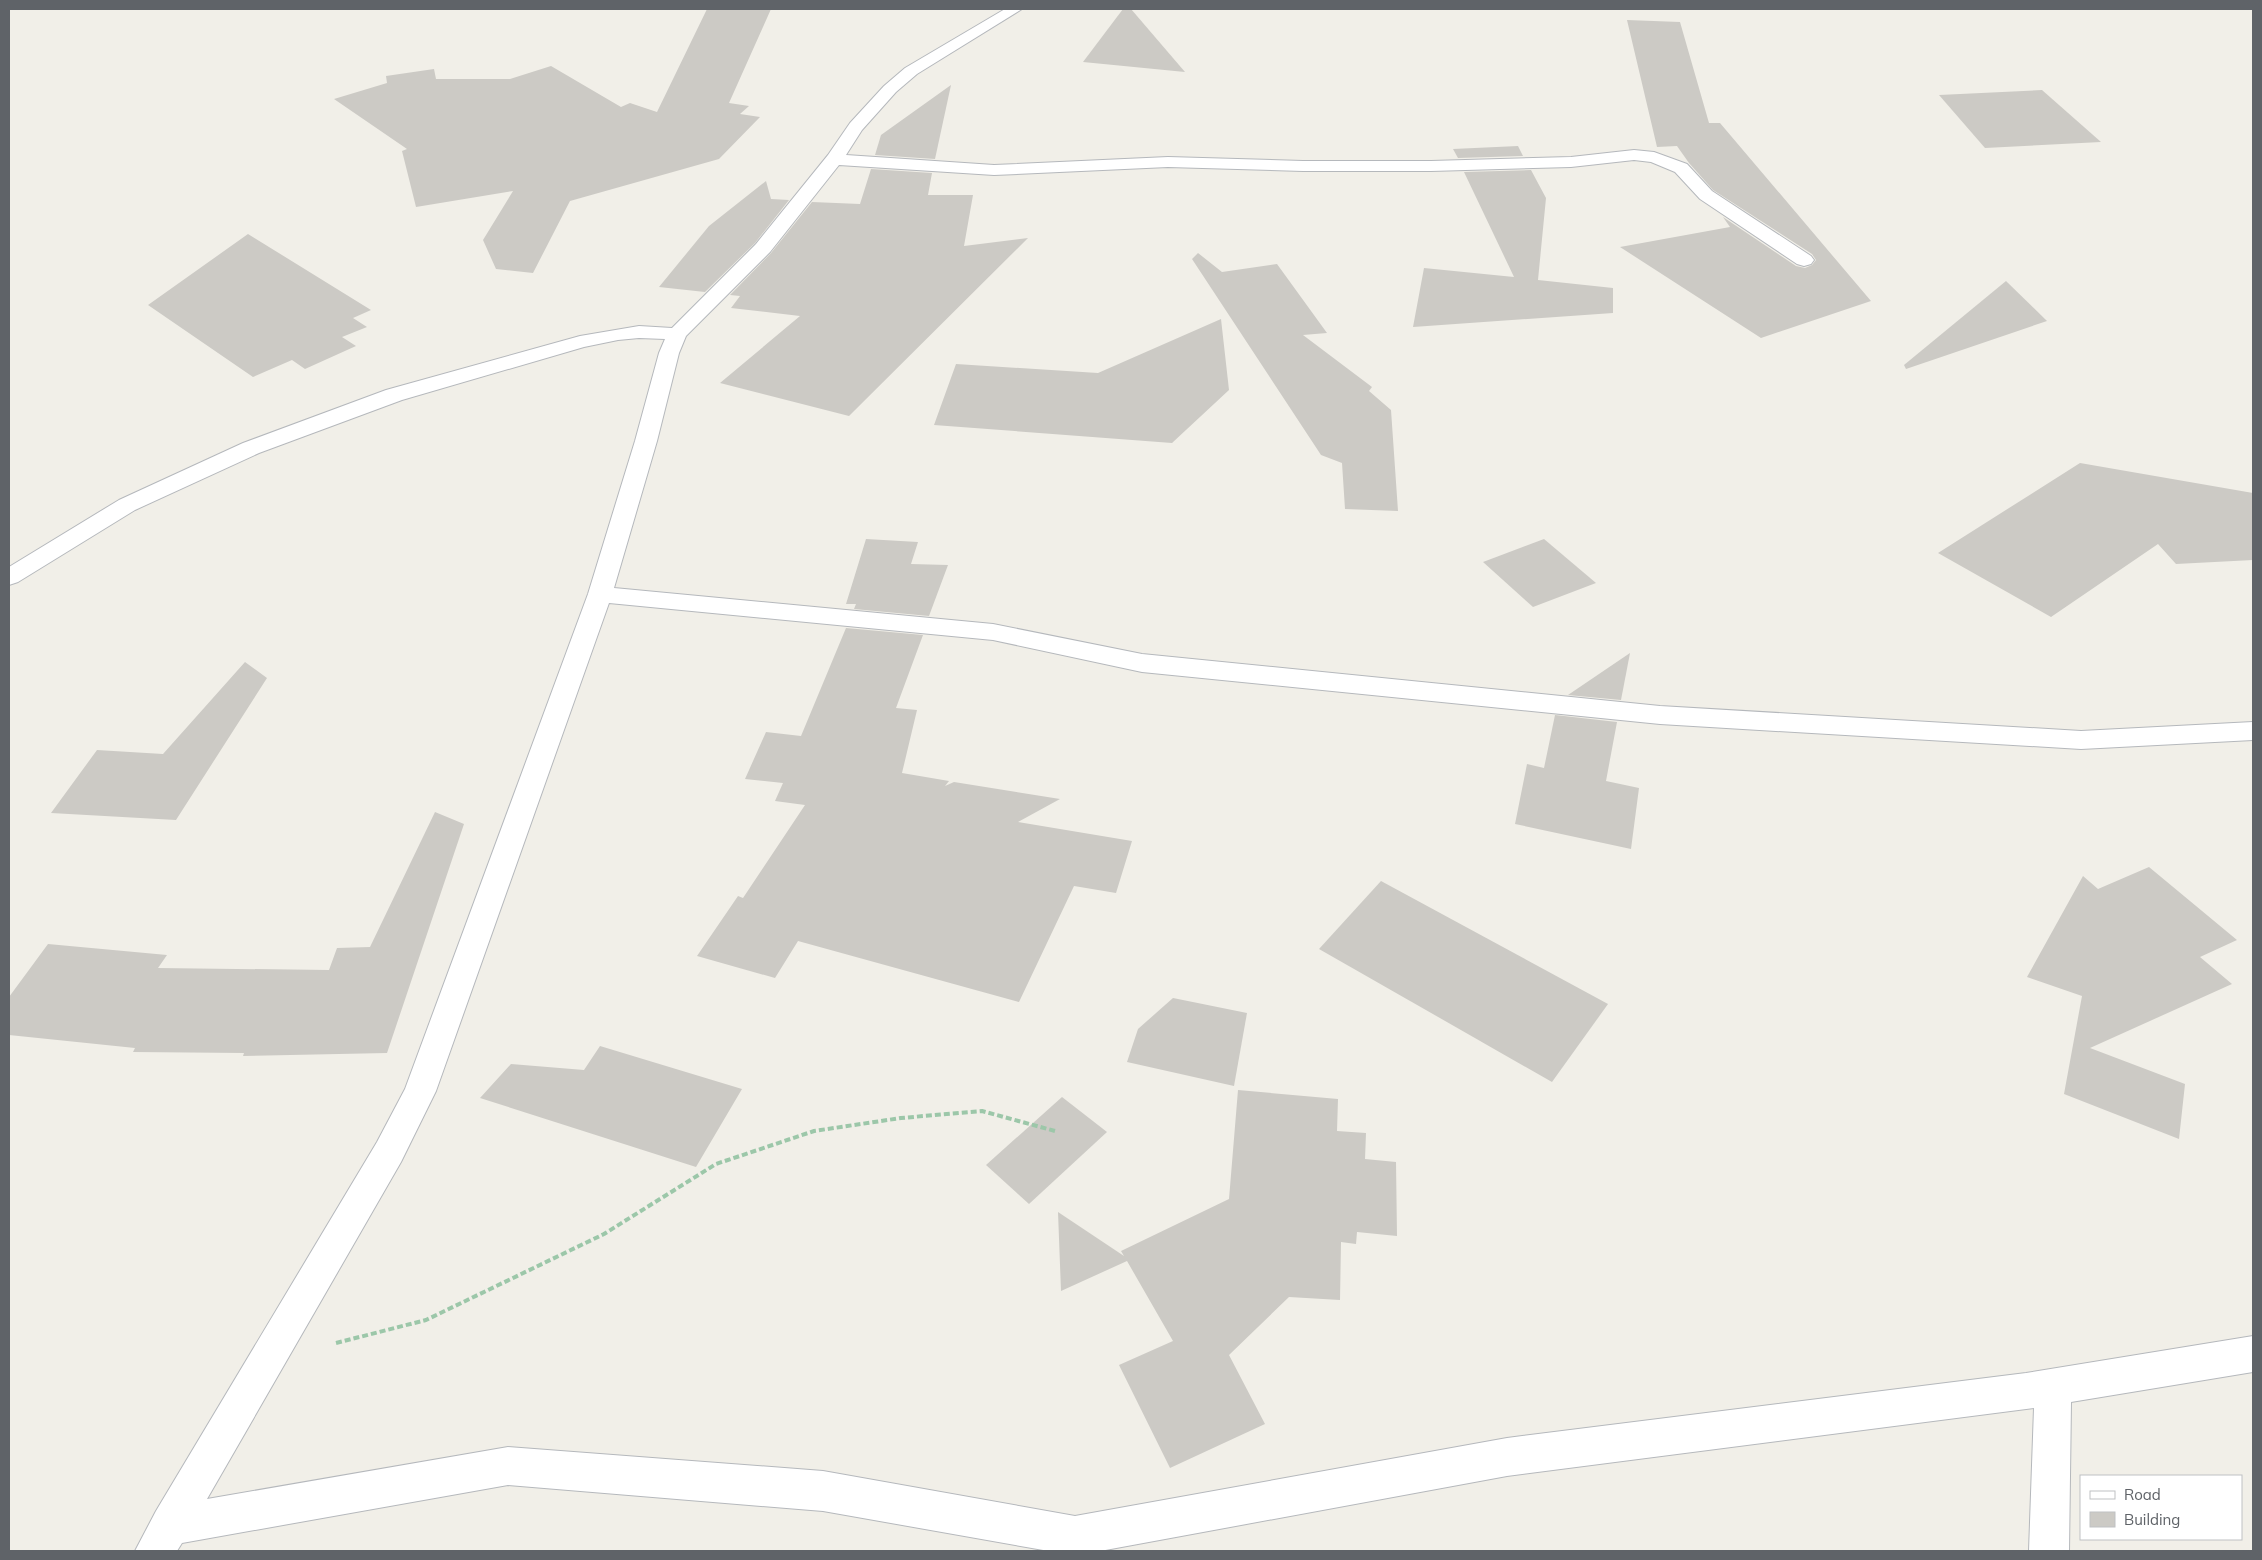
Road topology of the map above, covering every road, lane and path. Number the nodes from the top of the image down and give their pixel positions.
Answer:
1 (1016, 9) edge
2 (834, 159) junction
3 (1804, 260) dead end
4 (676, 334) junction
5 (9, 577) edge
6 (600, 594) junction
7 (2253, 731) edge
8 (1055, 1131) dead end
9 (2253, 1354) edge
10 (268, 1361) junction
11 (2053, 1387) junction
12 (163, 1538) edge
13 (2049, 1551) edge

1 - 2 street
2 - 3 street
2 - 4 street
4 - 5 street
4 - 6 street
6 - 7 street
6 - 10 street
8 - 10 path
9 - 11 street
10 - 12 street
11 - 12 street
11 - 13 street

